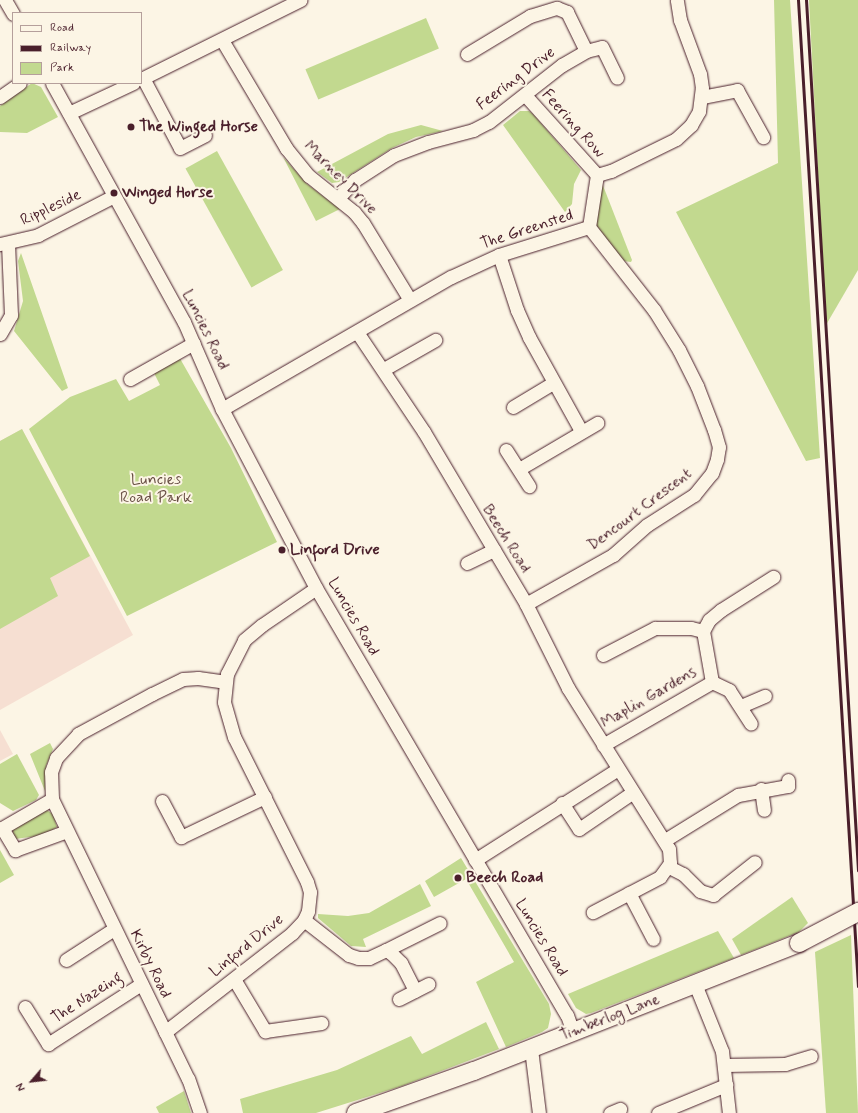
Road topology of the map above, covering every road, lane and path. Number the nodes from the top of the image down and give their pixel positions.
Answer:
1 (300, 0) edge
2 (677, 0) edge
3 (222, 40) junction
4 (586, 51) junction
5 (467, 54) dead end
6 (617, 78) dead end
7 (142, 79) edge
8 (19, 84) edge
9 (53, 84) edge
10 (131, 84) edge
11 (141, 84) edge
12 (525, 95) junction
13 (0, 97) edge
14 (702, 97) junction
15 (69, 113) junction
16 (205, 135) dead end
17 (763, 137) dead end
18 (597, 175) junction
19 (114, 196) junction
20 (338, 198) junction
21 (589, 227) junction
22 (4, 243) edge
23 (499, 255) junction
24 (410, 300) junction
25 (357, 332) junction
26 (0, 334) edge
27 (435, 340) dead end
28 (194, 343) junction
29 (384, 369) junction
30 (130, 379) dead end
31 (553, 383) junction
32 (513, 407) dead end
33 (222, 409) junction
34 (597, 423) dead end
35 (581, 431) junction
36 (506, 450) dead end
37 (519, 469) junction
38 (529, 486) dead end
39 (494, 550) junction
40 (467, 563) dead end
41 (773, 577) dead end
42 (316, 588) junction
43 (526, 604) junction
44 (703, 631) junction
45 (603, 655) dead end
46 (225, 682) junction
47 (712, 682) junction
48 (765, 696) dead end
49 (741, 706) junction
50 (751, 724) dead end
51 (603, 745) junction
52 (618, 769) junction
53 (788, 780) dead end
54 (761, 789) junction
55 (633, 792) junction
56 (265, 797) junction
57 (52, 799) junction
58 (162, 801) dead end
59 (562, 803) junction
60 (764, 810) dead end
61 (67, 831) junction
62 (665, 840) junction
63 (475, 860) junction
64 (755, 862) dead end
65 (669, 867) junction
66 (629, 893) junction
67 (593, 912) dead end
68 (858, 912) edge
69 (304, 920) junction
70 (440, 923) dead end
71 (114, 929) junction
72 (653, 939) dead end
73 (386, 950) junction
74 (66, 960) dead end
75 (234, 979) junction
76 (141, 984) junction
77 (428, 984) dead end
78 (695, 984) junction
79 (415, 991) junction
80 (399, 999) dead end
81 (25, 1008) dead end
82 (321, 1023) dead end
83 (165, 1032) junction
84 (573, 1032) junction
85 (531, 1049) junction
86 (811, 1056) dead end
87 (724, 1065) junction
88 (726, 1086) junction
89 (200, 1113) edge
90 (356, 1113) edge
91 (539, 1113) edge
92 (658, 1113) edge
93 (729, 1113) edge

1 - 3 street
2 - 14 street
3 - 7 street
3 - 20 street, Marney Drive
4 - 5 street
4 - 6 street, Feering Drive
4 - 12 street, Feering Drive
8 - 13 street
9 - 15 street, Luncies Road
10 - 15 street
11 - 16 street
12 - 18 street, Feering Row
12 - 20 street, Feering Drive
14 - 17 street
14 - 18 street
15 - 19 street, Luncies Road
18 - 21 street, The Greensted
19 - 22 street, Rippleside
19 - 28 street, Luncies Road
20 - 24 street, Marney Drive
21 - 23 street, The Greensted
21 - 43 street, Dencourt Crescent
22 - 26 street
23 - 24 street, The Greensted
23 - 31 street
24 - 25 street, The Greensted
25 - 29 street, Beech Road
25 - 33 street, The Greensted
27 - 29 street
28 - 30 street
28 - 33 street, Luncies Road
29 - 39 street, Beech Road
31 - 32 street
31 - 35 street
33 - 42 street, Luncies Road
34 - 35 street
35 - 37 street
36 - 37 street
37 - 38 street
39 - 40 street
39 - 43 street, Beech Road
41 - 44 street
42 - 46 street, Linford Drive
42 - 63 street, Luncies Road
43 - 51 street, Beech Road
44 - 45 street
44 - 47 street, Maplin Gardens
46 - 56 street, Linford Drive
46 - 57 street, Kirby Road
47 - 49 street, Maplin Gardens
47 - 51 street, Maplin Gardens
48 - 49 street
49 - 50 street, Maplin Gardens
51 - 52 street, Beech Road
52 - 55 street, Beech Road
52 - 59 street
53 - 54 street
54 - 60 street
54 - 62 street
55 - 59 street
55 - 62 street, Beech Road
56 - 58 street
56 - 69 street, Linford Drive
57 - 61 street, Kirby Road
57 - 61 street
59 - 63 street
61 - 71 street, Kirby Road
62 - 65 street, Beech Road
63 - 84 street, Luncies Road
64 - 65 street
65 - 66 street
66 - 67 street
66 - 72 street
68 - 78 main road, Timberlog Lane, bridge
69 - 73 street
69 - 75 street, Linford Drive
70 - 73 street
71 - 74 street
71 - 76 street, Kirby Road
73 - 79 street
75 - 82 street
75 - 83 street, Linford Drive
76 - 81 street, The Nazeing
76 - 83 street, Kirby Road
77 - 79 street
78 - 84 main road, Timberlog Lane
78 - 87 street
79 - 80 street
83 - 89 street, Kirby Road
84 - 85 main road, Timberlog Lane
85 - 90 main road, Timberlog Lane
85 - 91 street
86 - 87 street
87 - 88 street
88 - 92 street
88 - 93 street

